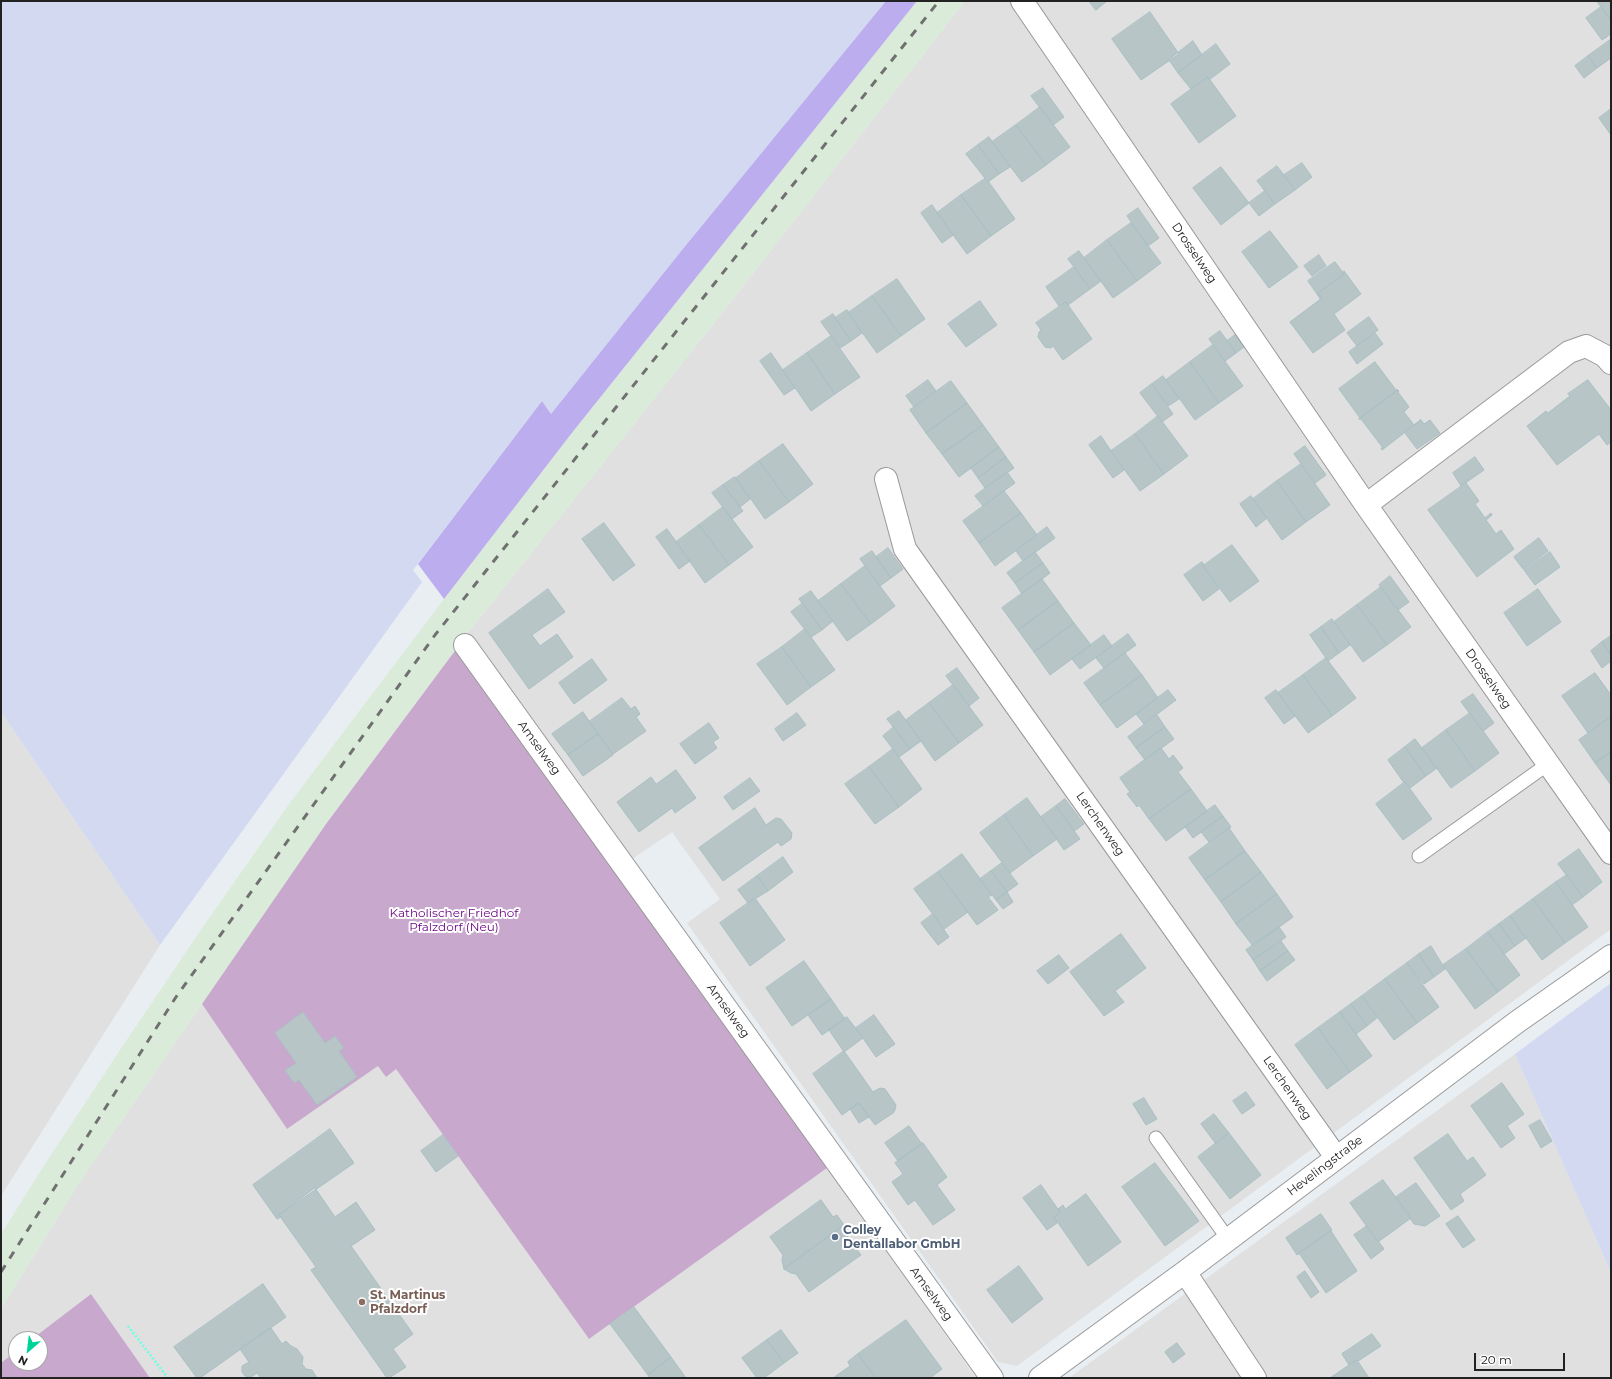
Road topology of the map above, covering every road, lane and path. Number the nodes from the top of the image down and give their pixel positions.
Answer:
1 (1022, 1) edge
2 (1611, 363) edge
3 (886, 479) dead end
4 (1366, 505) junction
5 (464, 644) dead end
6 (1548, 764) junction
7 (1611, 853) edge
8 (1419, 856) dead end
9 (1611, 956) edge
10 (1156, 1138) dead end
11 (1336, 1157) junction
12 (1228, 1239) junction
13 (1186, 1272) junction
14 (128, 1326) dead end
15 (168, 1378) edge
16 (992, 1378) edge
17 (1040, 1378) edge
18 (1255, 1378) edge

1 - 4 street, Drosselweg
2 - 4 street
3 - 11 street, Lerchenweg
4 - 6 street, Drosselweg
5 - 16 street, Amselweg
6 - 7 street, Drosselweg
6 - 8 lane
9 - 11 street, Hevelingstraße
10 - 12 lane
11 - 12 street, Hevelingstraße
12 - 13 street, Hevelingstraße
13 - 17 street, Hevelingstraße
13 - 18 street
14 - 15 path

